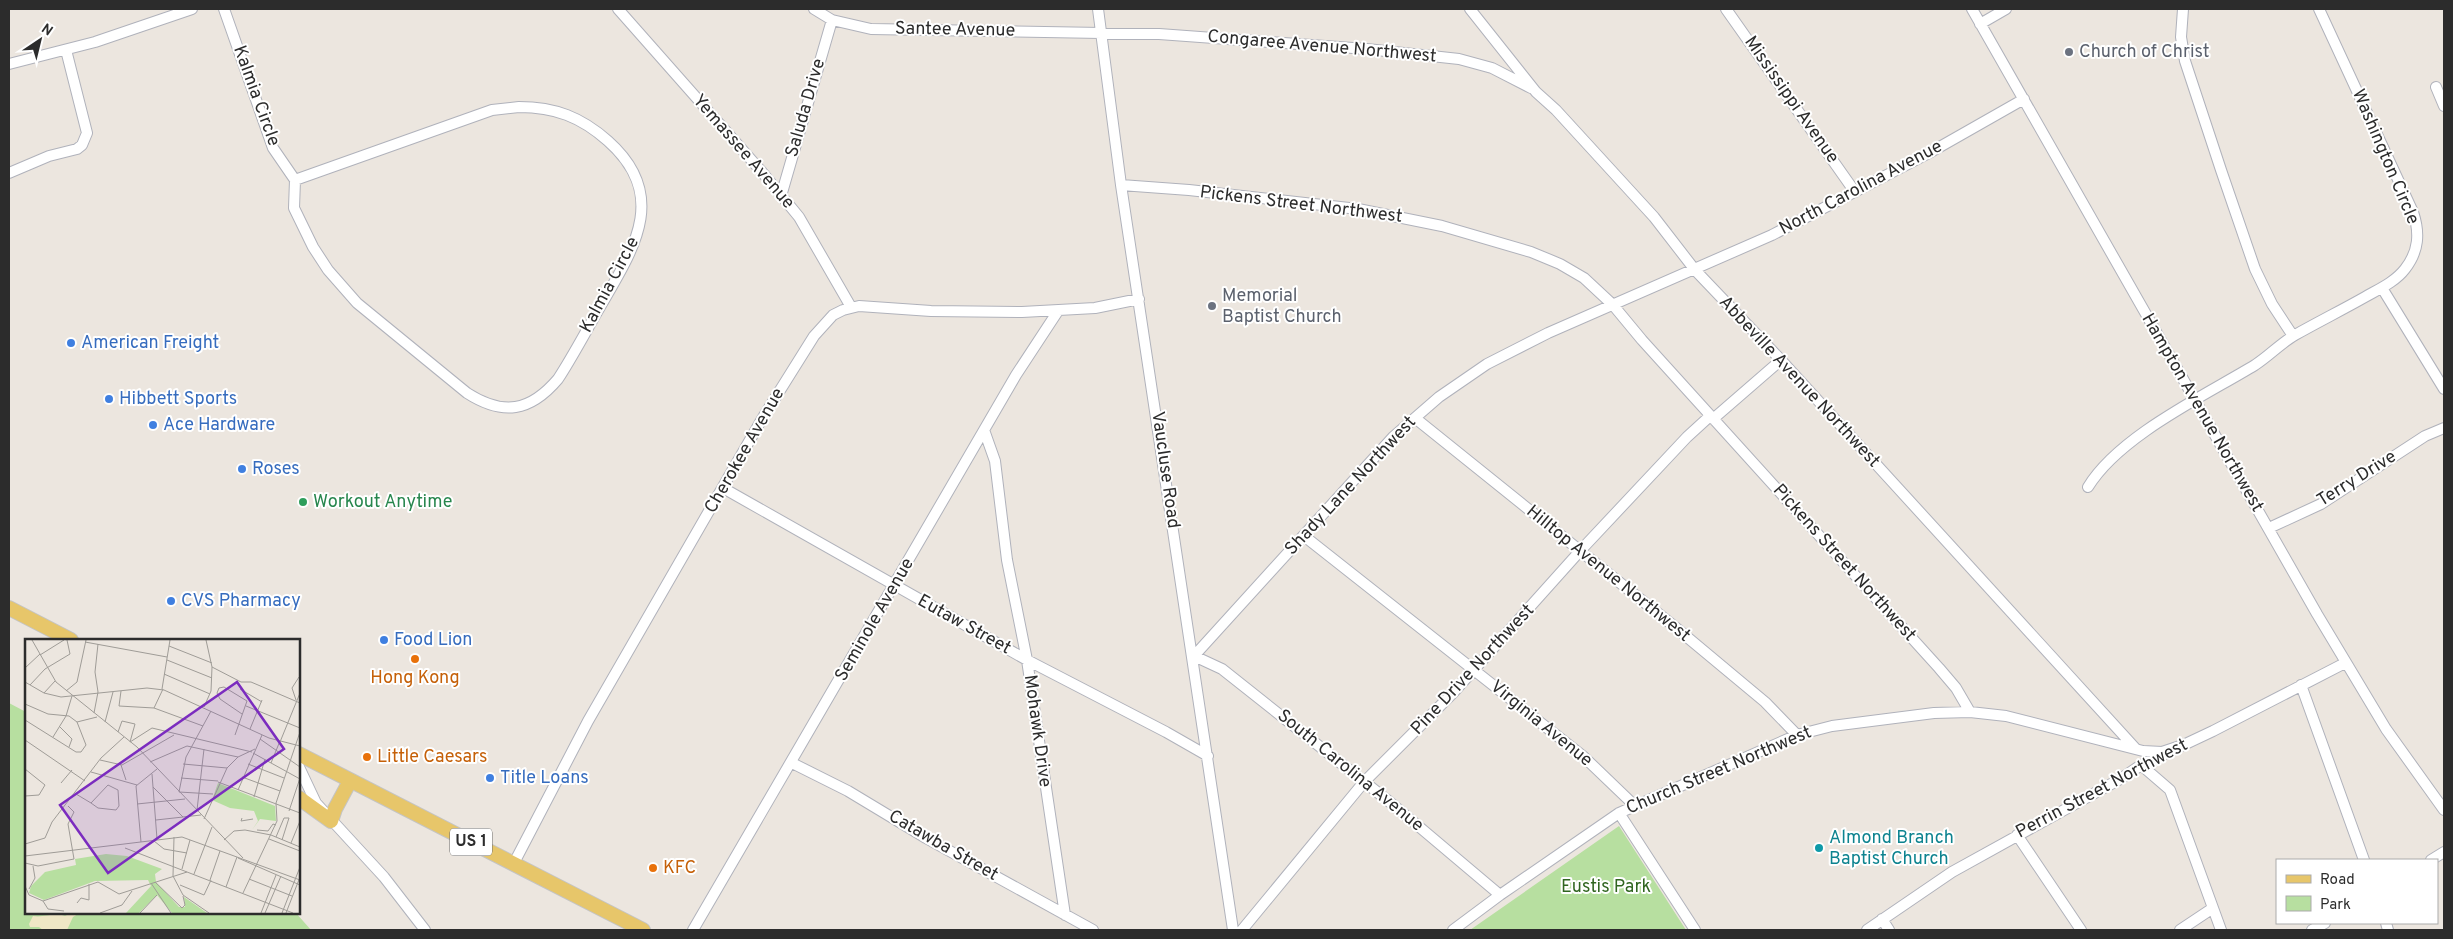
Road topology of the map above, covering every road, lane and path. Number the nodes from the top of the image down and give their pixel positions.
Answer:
1 (192, 9) edge
2 (224, 9) edge
3 (618, 9) edge
4 (814, 9) edge
5 (1098, 9) edge
6 (1470, 9) edge
7 (1726, 9) edge
8 (1972, 9) edge
9 (2006, 9) edge
10 (2182, 9) edge
11 (2319, 9) edge
12 (832, 20) junction
13 (1980, 24) junction
14 (1101, 32) junction
15 (66, 50) junction
16 (9, 64) edge
17 (2436, 87) dead end
18 (1536, 92) junction
19 (2024, 100) junction
20 (2444, 106) edge
21 (9, 173) edge
22 (294, 180) junction
23 (1121, 185) junction
24 (1855, 192) junction
25 (781, 196) junction
26 (1695, 270) junction
27 (2382, 288) junction
28 (1139, 299) junction
29 (1613, 305) junction
30 (851, 307) junction
31 (1058, 311) junction
32 (2293, 336) junction
33 (1781, 360) junction
34 (2444, 389) edge
35 (2194, 399) junction
36 (1712, 417) junction
37 (1415, 418) junction
38 (2444, 428) edge
39 (984, 430) junction
40 (2088, 487) dead end
41 (723, 488) junction
42 (2269, 528) junction
43 (1304, 536) junction
44 (1580, 551) junction
45 (894, 586) junction
46 (9, 608) edge
47 (69, 639) edge
48 (1194, 656) junction
49 (1027, 660) junction
50 (2345, 663) junction
51 (1474, 670) junction
52 (2301, 685) junction
53 (1970, 712) junction
54 (1797, 735) junction
55 (2180, 746) junction
56 (2136, 749) junction
57 (300, 755) edge
58 (1208, 756) junction
59 (792, 762) junction
60 (2141, 764) junction
61 (300, 769) edge
62 (350, 781) junction
63 (1364, 782) junction
64 (300, 799) edge
65 (1634, 805) junction
66 (2444, 810) edge
67 (1619, 813) junction
68 (331, 821) junction
69 (2017, 835) junction
70 (2444, 852) edge
71 (2364, 859) edge
72 (2433, 859) edge
73 (514, 863) junction
74 (1500, 895) junction
75 (2213, 908) junction
76 (1065, 915) junction
77 (1882, 919) junction
78 (2323, 924) edge
79 (425, 930) edge
80 (642, 930) edge
81 (693, 930) edge
82 (1093, 930) edge
83 (1233, 930) edge
84 (1242, 930) edge
85 (1453, 930) edge
86 (1695, 930) edge
87 (1867, 930) edge
88 (1889, 930) edge
89 (2081, 930) edge
90 (2180, 930) edge
91 (2221, 930) edge
92 (2312, 930) edge

1 - 15 street
2 - 22 street, Kalmia Circle
3 - 25 street, Yemassee Avenue
4 - 12 street, Santee Avenue
5 - 14 street, Vaucluse Road
6 - 18 street, Abbeville Avenue Northwest
7 - 24 street, Mississippi Avenue
8 - 13 street, Hampton Avenue Northwest
9 - 13 street
10 - 32 street
11 - 27 street, Washington Circle
12 - 14 street, Santee Avenue
12 - 25 street, Saluda Drive
13 - 19 street, Hampton Avenue Northwest
14 - 18 street, Congaree Avenue Northwest
14 - 23 street, Vaucluse Road
15 - 16 street
15 - 21 street
17 - 20 street
18 - 26 street, Abbeville Avenue Northwest
19 - 24 street, North Carolina Avenue
19 - 35 street, Hampton Avenue Northwest
22 - 22 street, Kalmia Circle
23 - 28 street, Vaucluse Road
23 - 29 street, Pickens Street Northwest
24 - 26 street, North Carolina Avenue
25 - 30 street, Yemassee Avenue
26 - 29 street, Shady Lane Northwest
26 - 33 street, Abbeville Avenue Northwest
27 - 32 street, Washington Circle
27 - 34 street
28 - 31 street
28 - 48 street, Vaucluse Road
29 - 36 street, Pickens Street Northwest
29 - 37 street, Shady Lane Northwest
30 - 31 street
30 - 41 street, Cherokee Avenue
31 - 39 street, Seminole Avenue
32 - 35 street, Washington Circle
33 - 36 street, Pine Drive Northwest
33 - 56 street, Abbeville Avenue Northwest
35 - 40 street, Washington Circle
35 - 42 street, Hampton Avenue Northwest
36 - 44 street, Pine Drive Northwest
36 - 53 street, Pickens Street Northwest
37 - 43 street, Shady Lane Northwest
37 - 44 street, Hilltop Avenue Northwest
38 - 42 street, Terry Drive
39 - 45 street, Seminole Avenue
39 - 49 street, Mohawk Drive
41 - 45 street, Eutaw Street
41 - 73 street, Cherokee Avenue
42 - 50 street, Hampton Avenue Northwest
43 - 48 street, Shady Lane Northwest
43 - 51 street, Virginia Avenue
44 - 51 street, Pine Drive Northwest
44 - 54 street, Hilltop Avenue Northwest
45 - 49 street, Eutaw Street
45 - 59 street, Seminole Avenue
46 - 47 main road
48 - 58 street, Vaucluse Road
48 - 63 street, South Carolina Avenue
49 - 58 street, Eutaw Street
49 - 76 street, Mohawk Drive
50 - 52 street, Perrin Street Northwest
50 - 66 street, Hampton Avenue Northwest
51 - 63 street, Pine Drive Northwest
51 - 65 street, Virginia Avenue
52 - 55 street, Perrin Street Northwest
52 - 71 street
53 - 54 street, Church Street Northwest
53 - 56 street, Church Street Northwest
54 - 65 street, Church Street Northwest
55 - 56 street, Church Street Northwest
55 - 60 street, Perrin Street Northwest
57 - 62 main road, US 1
58 - 83 street, Vaucluse Road
59 - 76 street, Catawba Street
59 - 81 street, Seminole Avenue
60 - 69 street, Perrin Street Northwest
60 - 75 street
61 - 68 street
62 - 68 main road
62 - 73 main road, US 1
63 - 74 street, South Carolina Avenue
63 - 84 street, Pine Drive Northwest
64 - 68 main road
65 - 67 street, Church Street Northwest
67 - 74 street, Church Street Northwest
67 - 86 street
68 - 79 street
69 - 77 street, Perrin Street Northwest
69 - 89 street
70 - 72 street
73 - 80 main road, US 1
74 - 85 street, Church Street Northwest
75 - 90 street
75 - 91 street
76 - 82 street, Catawba Street
77 - 87 street, Perrin Street Northwest
77 - 88 street
78 - 92 street

